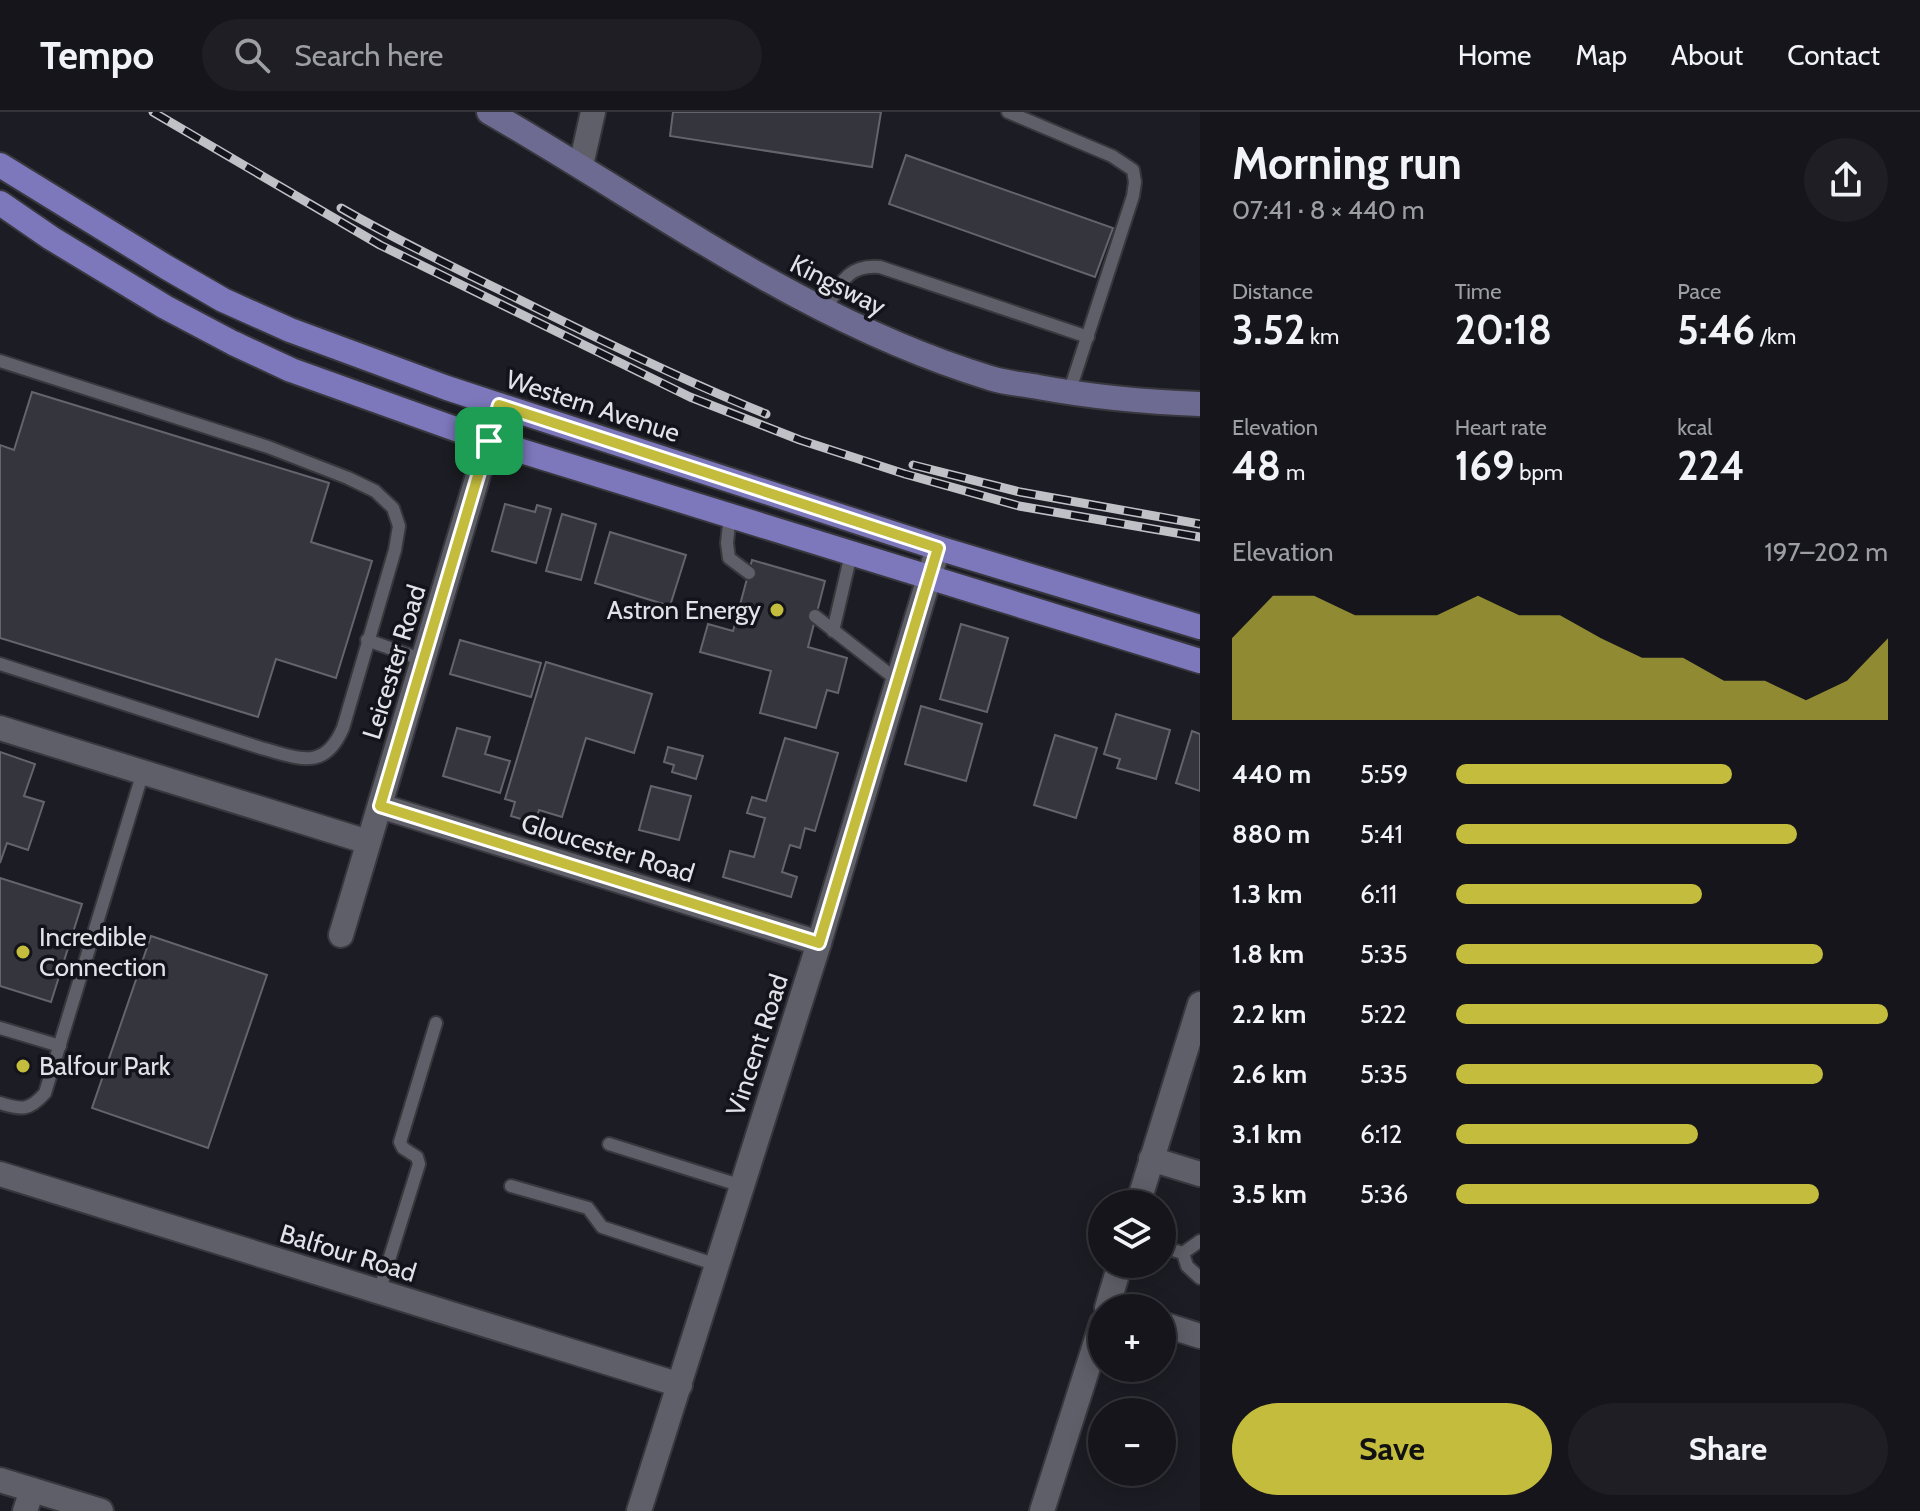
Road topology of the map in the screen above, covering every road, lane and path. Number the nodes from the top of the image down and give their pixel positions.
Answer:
1 (489, 112) edge
2 (593, 112) edge
3 (1008, 112) edge
4 (0, 165) edge
5 (581, 165) junction
6 (0, 203) edge
7 (824, 312) junction
8 (1088, 337) junction
9 (0, 361) edge
10 (1069, 393) junction
11 (1200, 404) edge
12 (499, 405) junction
13 (489, 441) junction
14 (730, 515) junction
15 (938, 548) junction
16 (851, 554) junction
17 (749, 573) dead end
18 (928, 578) junction
19 (815, 616) dead end
20 (1200, 627) edge
21 (833, 631) junction
22 (367, 640) junction
23 (423, 660) junction
24 (1200, 661) edge
25 (0, 664) edge
26 (897, 680) junction
27 (0, 728) edge
28 (143, 772) junction
29 (380, 806) junction
30 (368, 842) junction
31 (341, 935) dead end
32 (819, 943) junction
33 (1200, 1004) edge
34 (436, 1023) dead end
35 (0, 1028) edge
36 (60, 1046) junction
37 (0, 1103) edge
38 (609, 1144) dead end
39 (1151, 1159) junction
40 (0, 1174) edge
41 (1200, 1174) edge
42 (511, 1186) dead end
43 (742, 1186) junction
44 (1142, 1190) edge
45 (1200, 1241) edge
46 (1176, 1251) edge
47 (1183, 1253) junction
48 (717, 1265) junction
49 (1200, 1278) edge
50 (379, 1292) junction
51 (1176, 1328) edge
52 (1200, 1336) edge
53 (1088, 1370) edge
54 (680, 1385) junction
55 (0, 1480) edge
56 (29, 1500) edge
57 (101, 1511) edge
58 (639, 1511) edge
59 (1042, 1511) edge

1 - 5 main road, Kingsway
2 - 5 street
3 - 8 lane
4 - 12 main road, Western Avenue
5 - 7 main road, Kingsway
6 - 13 main road
7 - 8 lane
7 - 10 main road, Kingsway
8 - 10 lane
9 - 22 lane
10 - 11 main road, Kingsway
12 - 13 street, Leicester Road
12 - 15 main road, Western Avenue
13 - 14 main road
13 - 23 street, Leicester Road
14 - 16 main road
14 - 17 lane
15 - 18 street, Vincent Road
15 - 20 main road, Western Avenue
16 - 18 main road
16 - 21 lane
18 - 24 main road
18 - 26 street, Vincent Road
19 - 21 lane
21 - 26 lane
22 - 23 lane
22 - 25 lane
23 - 29 street, Leicester Road
26 - 32 street, Vincent Road
27 - 28 street
28 - 30 street
28 - 36 lane
29 - 30 street, Leicester Road
29 - 32 street, Gloucester Road
30 - 31 street, Leicester Road
32 - 43 street, Vincent Road
33 - 39 street
34 - 50 lane
35 - 36 lane
36 - 37 lane
38 - 43 lane
39 - 41 street
39 - 44 street
40 - 50 street, Balfour Road
42 - 48 lane
43 - 48 street, Vincent Road
45 - 47 lane
46 - 47 lane
47 - 49 lane
48 - 54 street, Vincent Road
50 - 54 street, Balfour Road
51 - 52 street
53 - 59 street
54 - 58 street, Vincent Road
55 - 56 street
56 - 57 street

